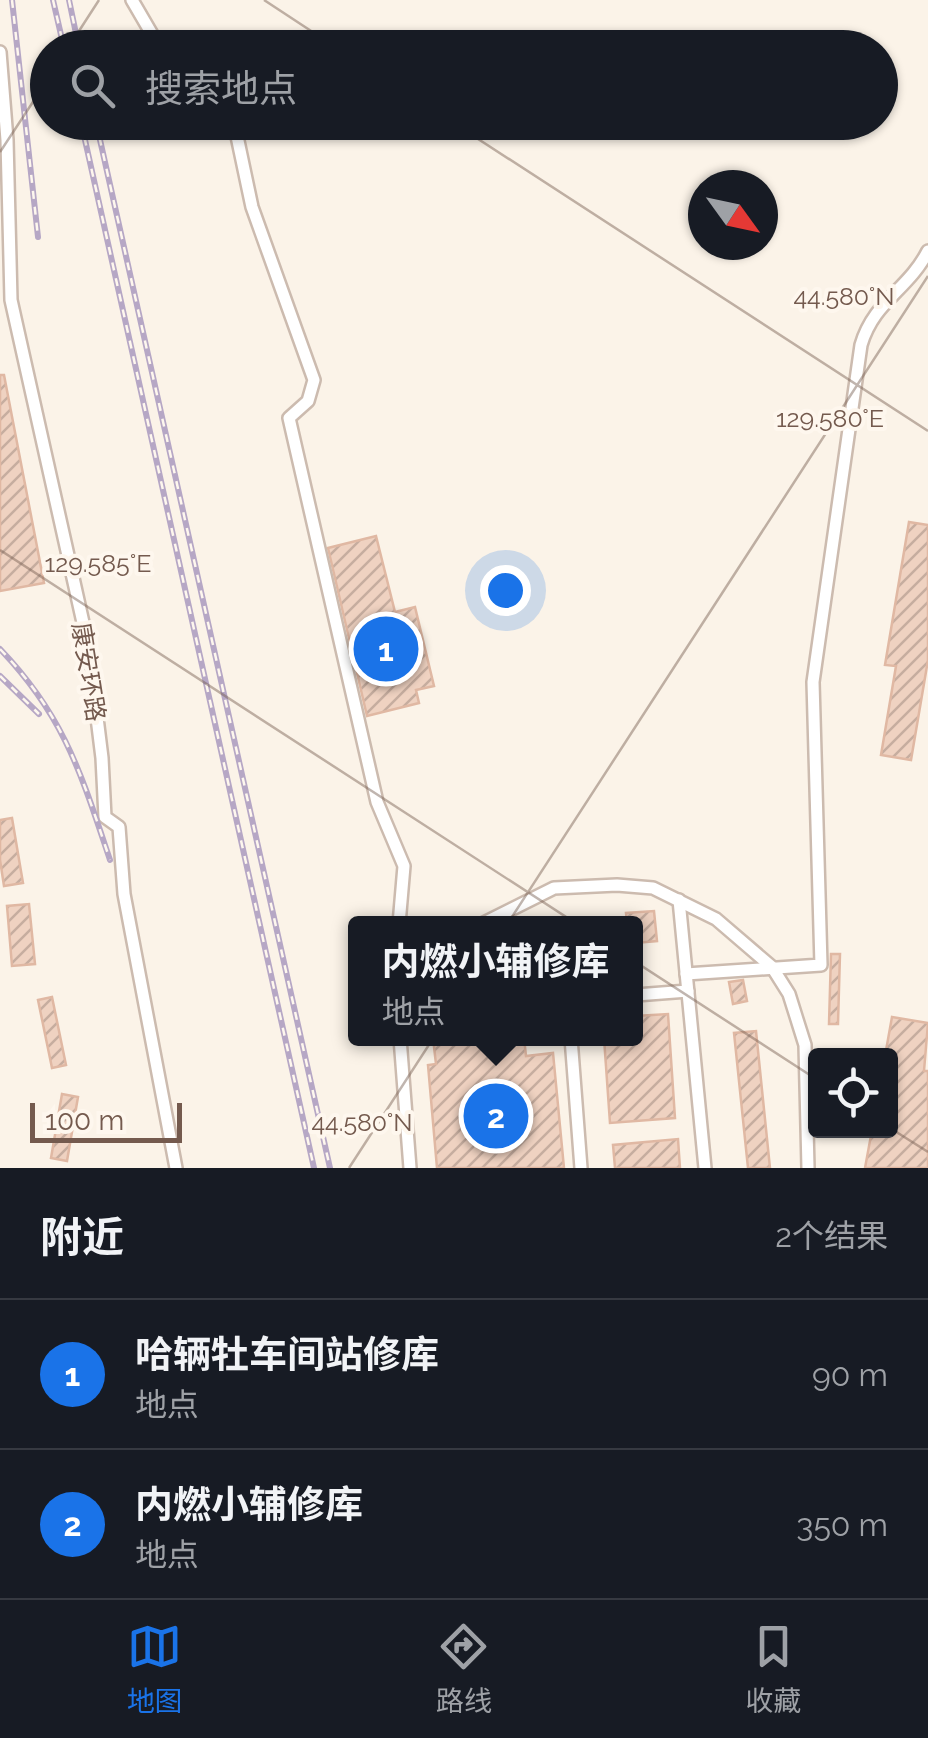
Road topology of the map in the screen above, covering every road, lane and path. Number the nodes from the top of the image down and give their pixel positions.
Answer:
1 (132, 0) edge
2 (150, 30) edge
3 (0, 52) edge
4 (238, 140) edge
5 (928, 251) edge
6 (680, 900) junction
7 (399, 916) edge
8 (498, 916) edge
9 (772, 967) junction
10 (686, 974) junction
11 (688, 991) junction
12 (643, 994) edge
13 (401, 1046) edge
14 (573, 1046) edge
15 (176, 1168) edge
16 (410, 1168) edge
17 (581, 1168) edge
18 (705, 1168) edge
19 (808, 1168) edge

1 - 2 lane
3 - 15 lane, 康安环路
4 - 7 lane
5 - 9 lane
6 - 8 lane
6 - 9 lane
6 - 10 lane
9 - 10 lane
9 - 19 lane
10 - 11 lane
11 - 12 lane
11 - 18 lane
13 - 16 lane
14 - 17 lane

